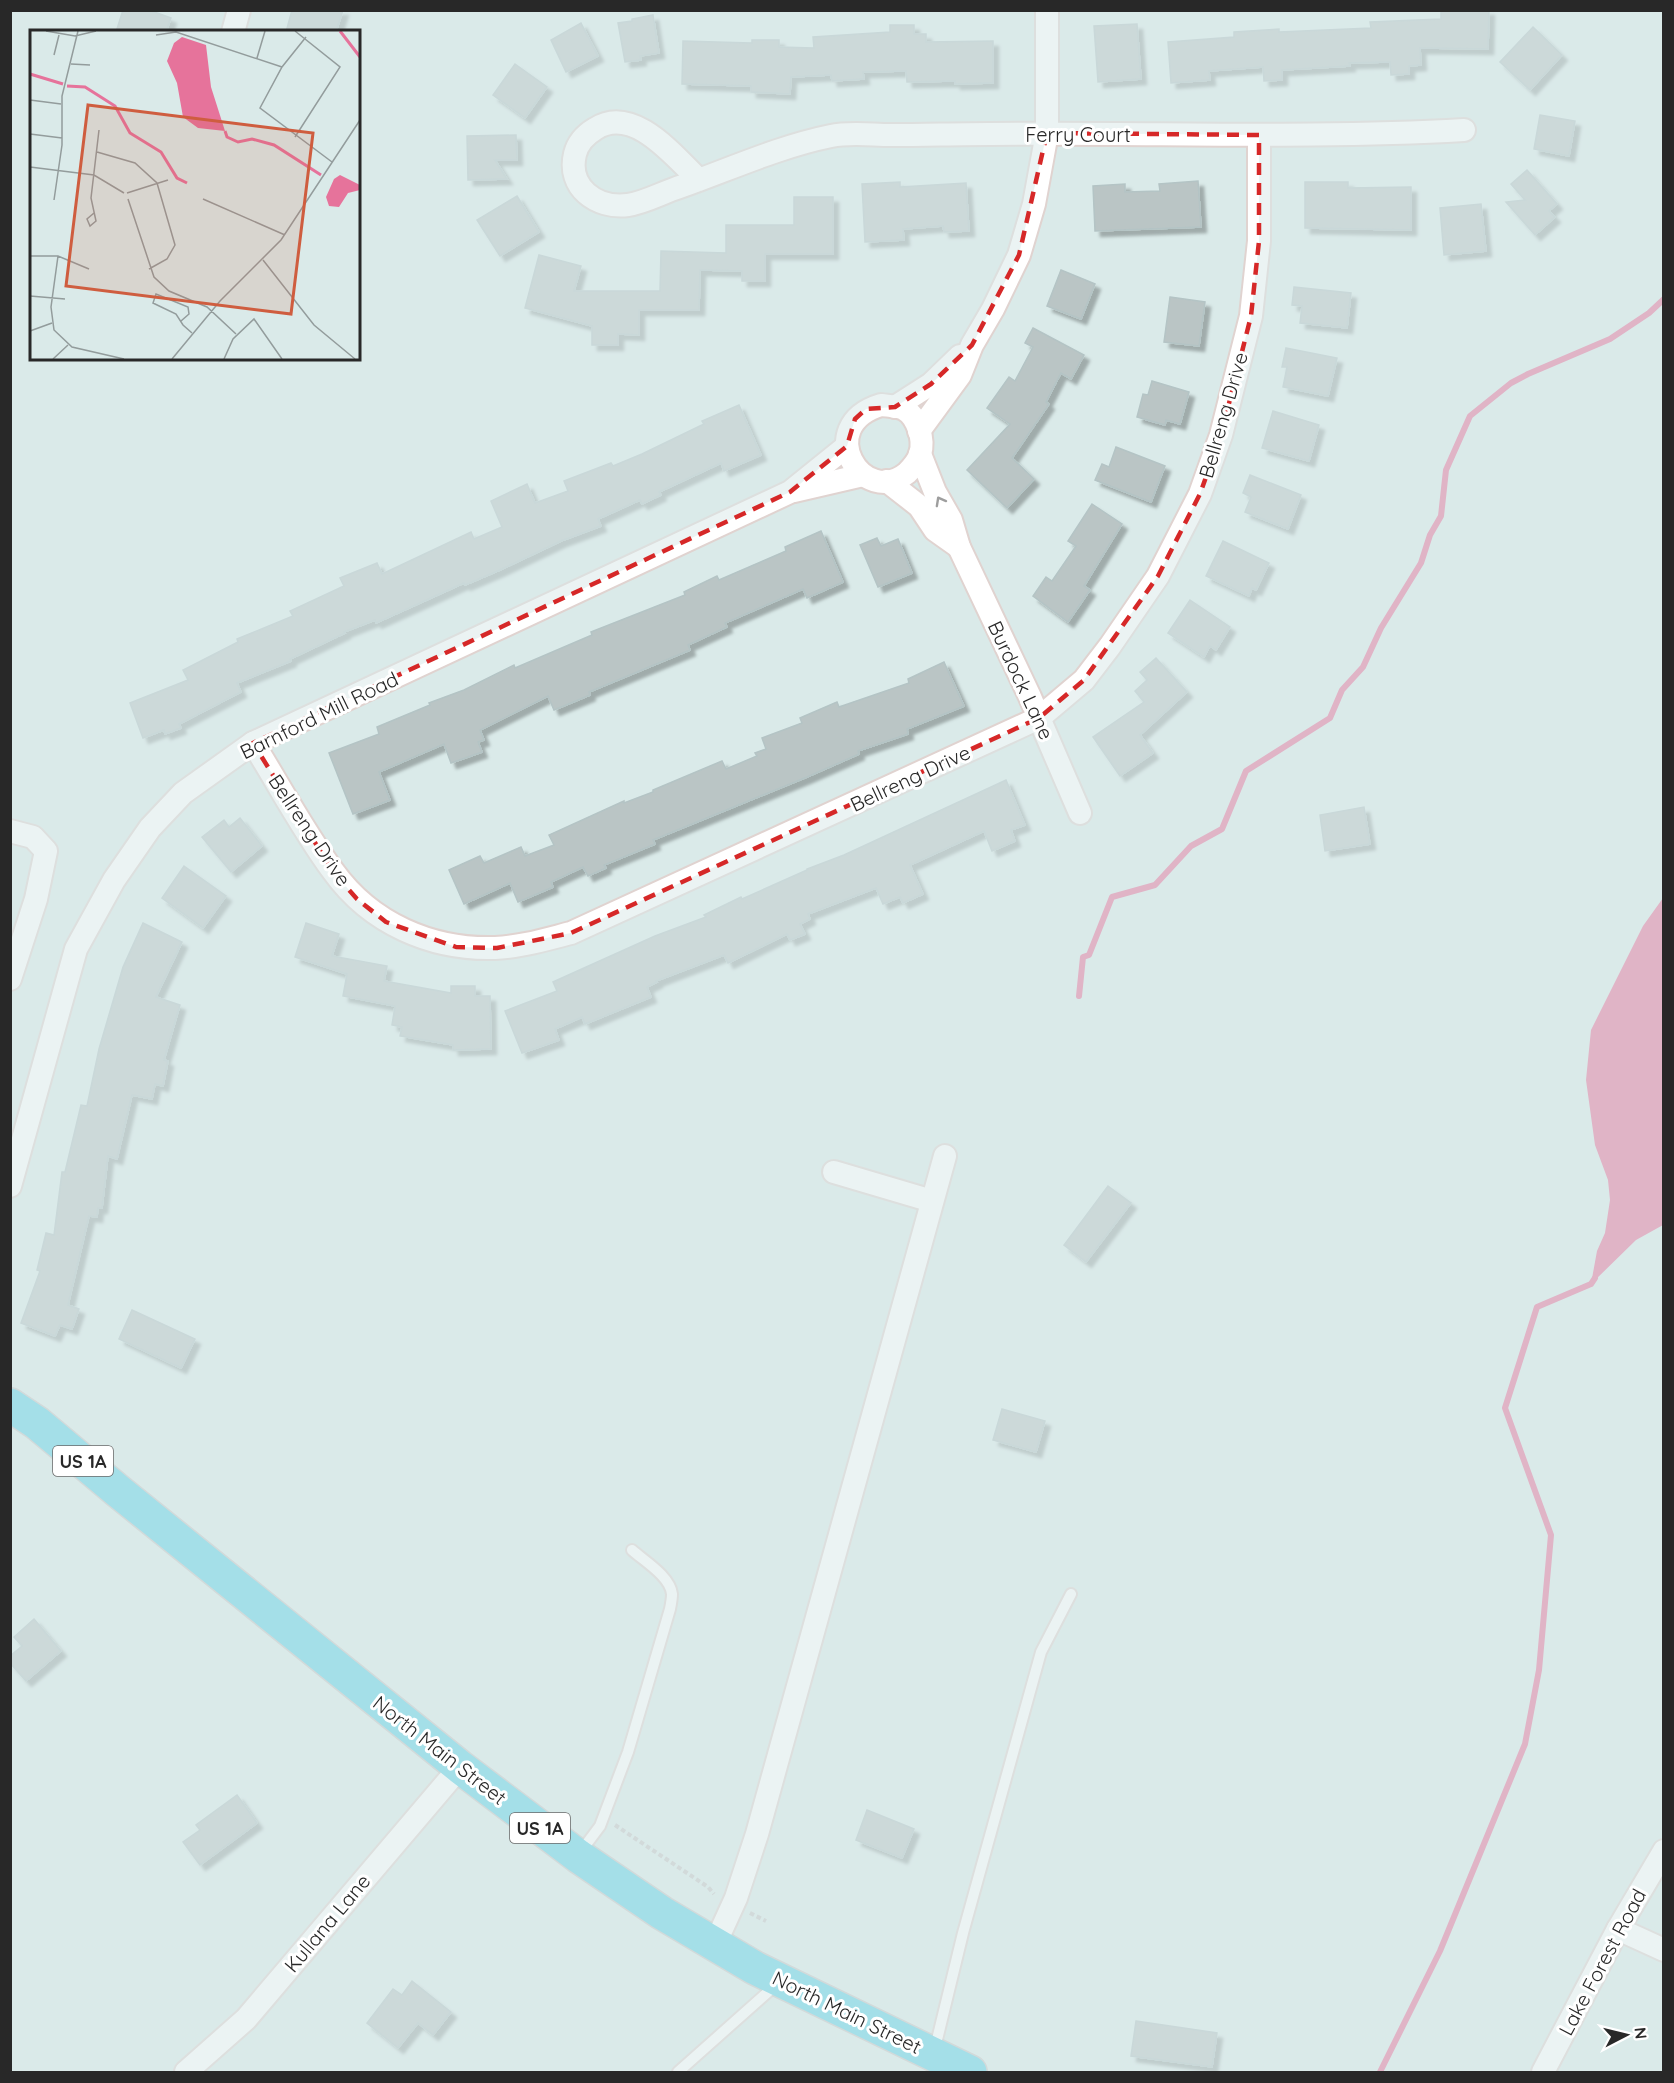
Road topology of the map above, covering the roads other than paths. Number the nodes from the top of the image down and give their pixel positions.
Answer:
1 (239, 10) edge
2 (1047, 10) edge
3 (234, 30) edge
4 (1464, 130) dead end
5 (1047, 133) junction
6 (1259, 135) junction
7 (699, 180) junction
8 (972, 345) junction
9 (895, 407) junction
10 (919, 431) junction
11 (847, 446) junction
12 (920, 454) junction
13 (863, 475) junction
14 (887, 481) junction
15 (790, 492) junction
16 (959, 547) junction
17 (1039, 718) junction
18 (253, 743) junction
19 (1080, 813) dead end
20 (10, 831) edge
21 (10, 979) edge
22 (945, 1156) dead end
23 (834, 1172) dead end
24 (10, 1186) edge
25 (932, 1201) junction
26 (10, 1405) edge
27 (632, 1550) dead end
28 (1071, 1594) dead end
29 (460, 1767) junction
30 (1664, 1851) edge
31 (578, 1856) junction
32 (1618, 1929) junction
33 (715, 1944) junction
34 (1664, 1950) edge
35 (781, 1980) junction
36 (934, 2055) junction
37 (186, 2073) edge
38 (678, 2073) edge
39 (969, 2073) edge
40 (1543, 2073) edge

1 - 3 street
2 - 5 street
4 - 6 street, Ferry Court
5 - 6 street, Ferry Court
5 - 7 street, Ferry Court
5 - 8 street
6 - 17 street, Bellreng Drive
7 - 7 street, Ferry Court
8 - 9 street
8 - 10 street
9 - 10 street
9 - 11 street
10 - 12 street
11 - 13 street
11 - 15 street, Barnford Mill Road
12 - 14 street
16 -> 12 street, Burdock Lane
13 - 14 street, Barnford Mill Road
13 - 15 street, Barnford Mill Road
14 - 16 street, Burdock Lane
15 - 18 street, Barnford Mill Road
16 - 17 street, Burdock Lane
17 - 18 street, Bellreng Drive
17 - 19 street, Burdock Lane
18 - 24 street, Barnford Mill Road
20 - 21 street
22 - 25 street
23 - 25 street
25 - 33 street
26 - 29 main road, North Main Street / US 1A
27 - 31 lane
28 - 36 lane
29 - 31 main road, North Main Street / US 1A
29 - 37 street, Kullana Lane
30 - 32 street, Lake Forest Road
31 - 33 main road, North Main Street / US 1A
32 - 34 street
32 - 40 street, Lake Forest Road
33 - 35 main road, North Main Street / US 1A
35 - 36 main road, North Main Street / US 1A
35 - 38 lane
36 - 39 main road, North Main Street / US 1A

